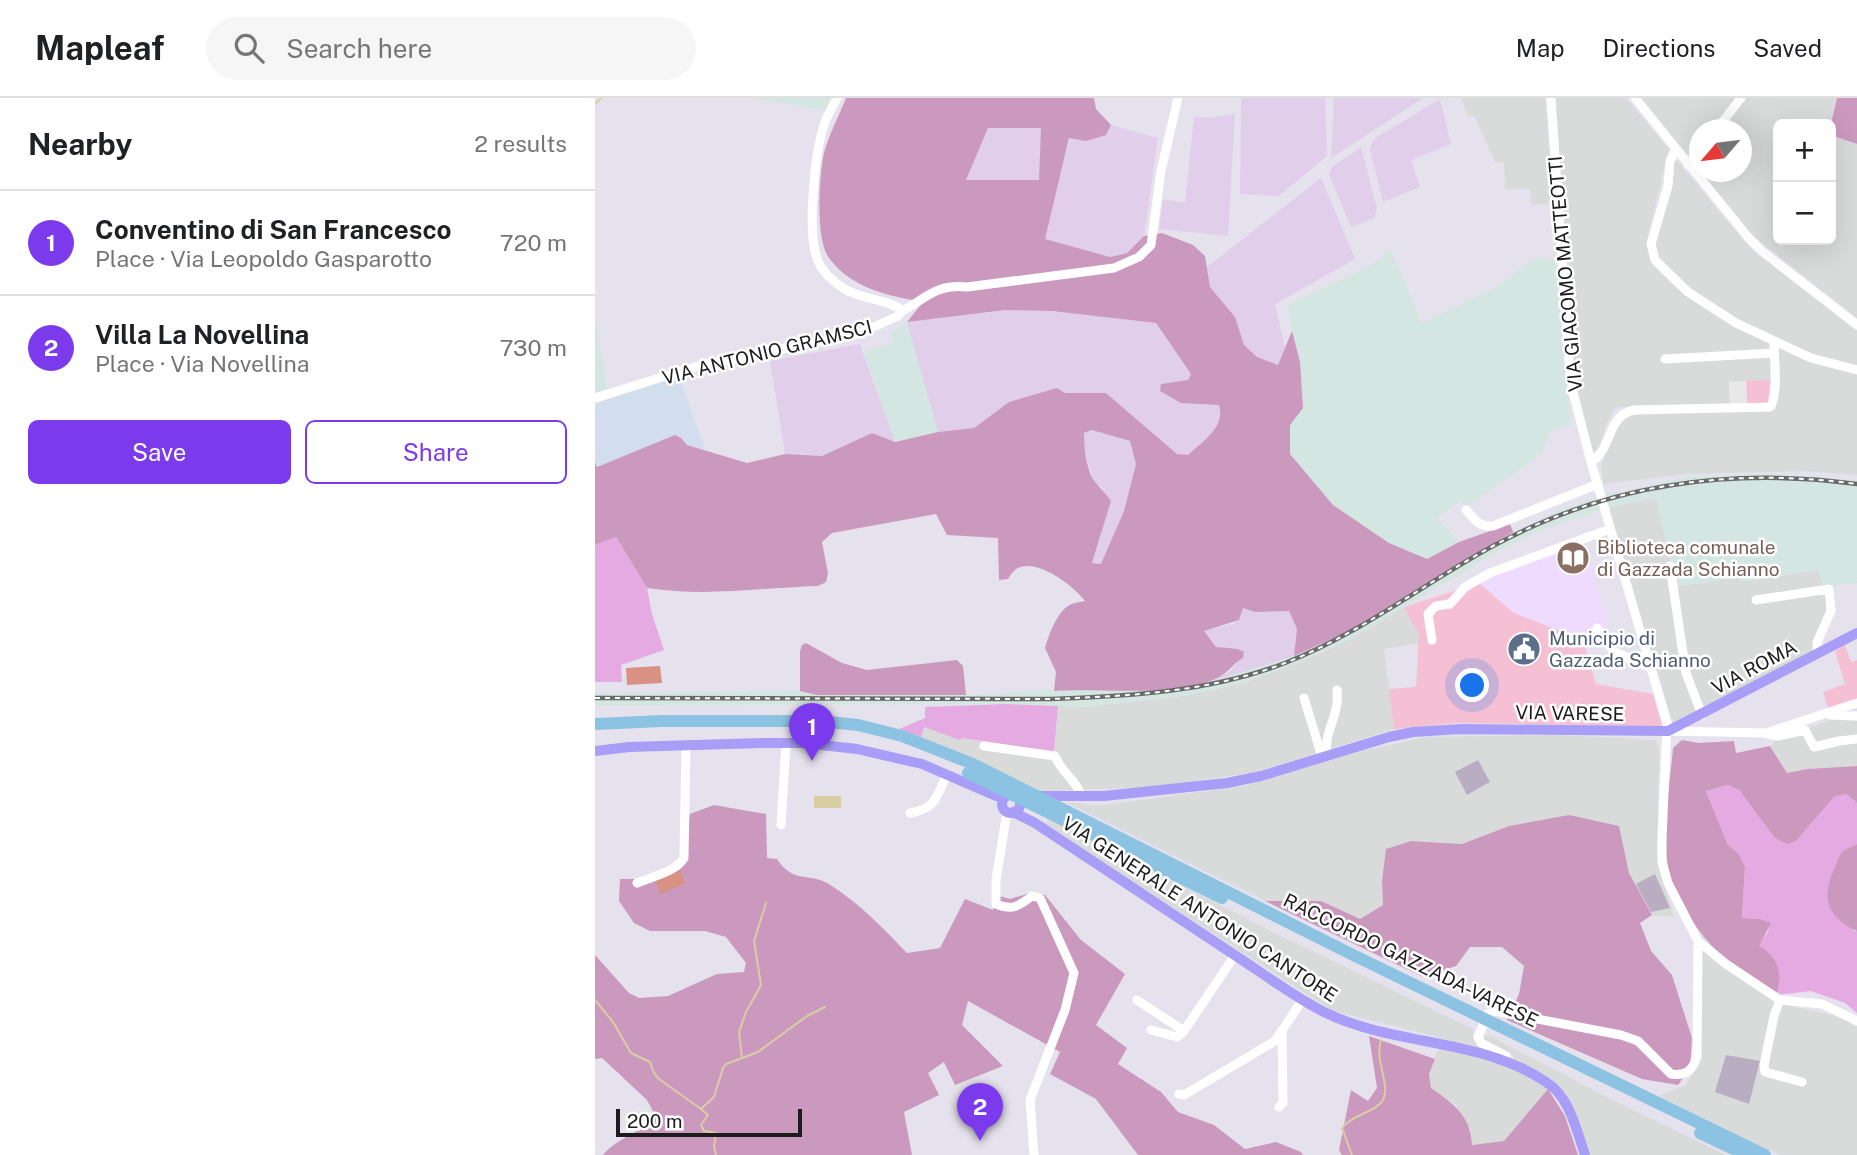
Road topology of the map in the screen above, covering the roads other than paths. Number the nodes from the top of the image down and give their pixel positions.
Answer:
1 (837, 98) edge
2 (1178, 98) edge
3 (1551, 98) edge
4 (1635, 98) edge
5 (1741, 98) edge
6 (1725, 119) edge
7 (1676, 149) junction
8 (1688, 165) joint
9 (902, 311) junction
10 (1857, 325) edge
11 (1773, 342) junction
12 (1774, 353) junction
13 (1665, 359) dead end
14 (1857, 370) edge
15 (595, 398) edge
16 (1591, 462) junction
17 (1598, 486) junction
18 (1466, 510) dead end
19 (1609, 524) junction
20 (1670, 566) dead end
21 (1756, 600) dead end
22 (1597, 628) dead end
23 (1857, 634) edge
24 (1432, 640) dead end
25 (1818, 652) junction
26 (1651, 668) junction
27 (1337, 690) dead end
28 (1304, 698) dead end
29 (1857, 704) edge
30 (1702, 715) junction
31 (1826, 715) junction
32 (1857, 716) edge
33 (595, 726) edge
34 (1668, 731) junction
35 (1766, 733) junction
36 (1857, 739) edge
37 (786, 743) junction
38 (686, 746) junction
39 (984, 746) dead end
40 (595, 751) edge
41 (1325, 756) junction
42 (970, 769) junction
43 (947, 774) junction
44 (1081, 796) junction
45 (1041, 797) junction
46 (1010, 803) junction
47 (910, 813) dead end
48 (1065, 821) junction
49 (781, 825) dead end
50 (1089, 828) junction
51 (637, 883) dead end
52 (1697, 941) junction
53 (1235, 955) junction
54 (1303, 999) junction
55 (1137, 1000) dead end
56 (1780, 1000) junction
57 (1857, 1021) edge
58 (1494, 1027) junction
59 (1151, 1030) dead end
60 (1184, 1031) junction
61 (1282, 1032) junction
62 (1506, 1061) junction
63 (1802, 1082) dead end
64 (1179, 1094) dead end
65 (1279, 1107) dead end
66 (1034, 1155) edge
67 (1585, 1155) edge
68 (1746, 1155) edge
69 (1765, 1155) edge

1 - 9 street
2 - 9 street, VIA ANTONIO GRAMSCI
3 - 16 street, VIA GIACOMO MATTEOTTI
4 - 7 street
5 - 6 street
7 - 8 street
7 - 11 street
8 - 10 street
9 - 15 street, VIA ANTONIO GRAMSCI
11 - 12 street
11 - 14 street
12 - 13 street
12 - 16 street
16 - 17 street, VIA GIACOMO MATTEOTTI
17 - 18 street
17 - 19 street, VIA GIACOMO MATTEOTTI
19 - 24 street
19 - 26 street, VIA GIACOMO MATTEOTTI
20 - 30 street
21 - 25 street
22 - 26 street
23 - 25 main road, VIA ROMA
25 - 30 main road, VIA ROMA
26 - 34 street, VIA GIACOMO MATTEOTTI
27 - 41 street
28 - 41 street
29 - 31 street
30 - 34 main road, VIA ROMA
31 - 32 street
31 - 35 street
33 - 42 highway, RACCORDO GAZZADA-VARESE
34 - 35 street
34 - 41 main road, VIA VARESE
34 - 52 street, VIA GIACOMO MATTEOTTI
35 - 36 street
37 - 38 main road, VIA GENERALE ANTONIO CANTORE
37 - 43 main road, VIA GENERALE ANTONIO CANTORE
37 - 49 street
38 - 40 main road, VIA GENERALE ANTONIO CANTORE
38 - 51 street
39 - 44 street
41 - 44 main road, VIA VARESE
42 - 45 highway, RACCORDO GAZZADA-VARESE
42 - 48 highway, RACCORDO GAZZADA-VARESE
43 - 46 main road, VIA GENERALE ANTONIO CANTORE
43 - 47 street
44 - 45 main road, VIA VARESE
45 - 46 main road, VIA VARESE
45 - 48 highway, RACCORDO GAZZADA-VARESE
45 - 50 highway, RACCORDO GAZZADA-VARESE
46 - 53 main road, VIA GENERALE ANTONIO CANTORE
46 - 66 street
48 - 50 highway, RACCORDO GAZZADA-VARESE
50 - 58 highway, RACCORDO GAZZADA-VARESE
52 - 56 street
52 - 62 street
53 - 54 main road, VIA GENERALE ANTONIO CANTORE
53 - 60 street
54 - 61 street
54 - 62 main road, VIA GENERALE ANTONIO CANTORE
55 - 60 street
56 - 57 street
56 - 63 street
58 - 68 highway, RACCORDO GAZZADA-VARESE
58 - 69 highway, RACCORDO GAZZADA-VARESE
59 - 60 street
61 - 64 street
61 - 65 street
62 - 67 main road, VIA GENERALE ANTONIO CANTORE

